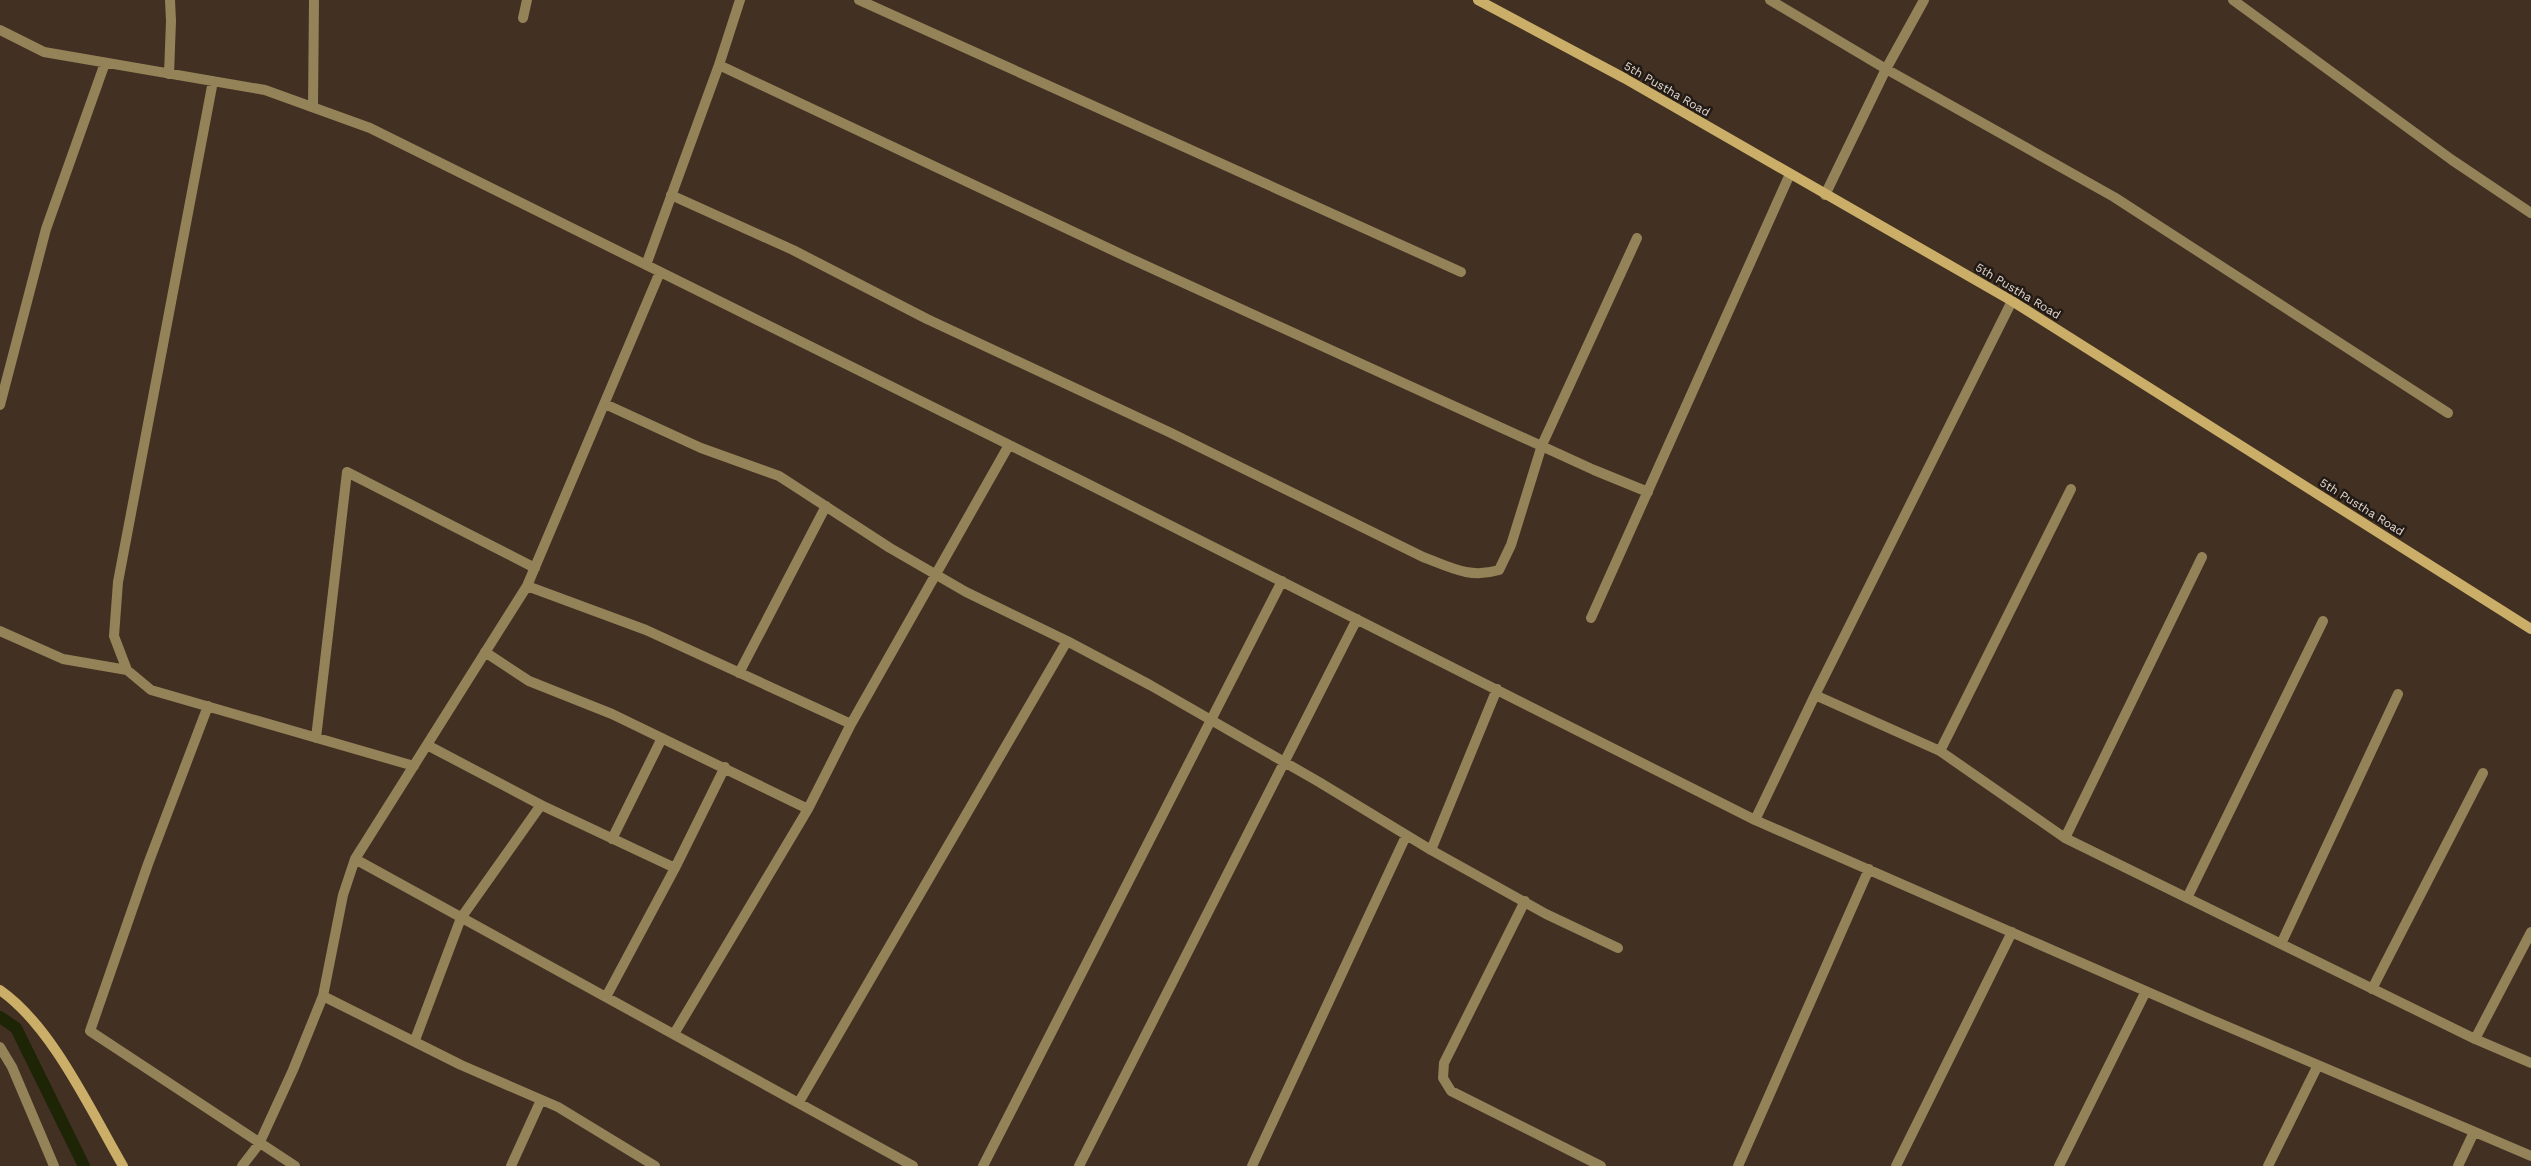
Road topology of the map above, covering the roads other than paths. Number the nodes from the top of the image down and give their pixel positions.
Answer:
1 (170, 0) edge
2 (314, 0) edge
3 (527, 0) edge
4 (740, 0) edge
5 (859, 0) edge
6 (1478, 0) edge
7 (1770, 0) edge
8 (1924, 0) edge
9 (2233, 0) edge
10 (523, 18) dead end
11 (1, 32) edge
12 (105, 62) junction
13 (719, 65) junction
14 (1886, 69) junction
15 (169, 74) junction
16 (213, 81) junction
17 (313, 107) junction
18 (1790, 174) junction
19 (671, 195) junction
20 (1825, 195) junction
21 (2531, 213) edge
22 (1637, 238) dead end
23 (646, 265) junction
24 (660, 272) junction
25 (1462, 272) dead end
26 (2012, 301) junction
27 (0, 404) edge
28 (605, 404) junction
29 (2448, 413) dead end
30 (1009, 445) junction
31 (1542, 445) junction
32 (2071, 489) dead end
33 (1648, 492) junction
34 (826, 506) junction
35 (2202, 557) dead end
36 (535, 568) junction
37 (935, 574) junction
38 (1282, 581) junction
39 (527, 586) junction
40 (1591, 618) dead end
41 (1357, 619) junction
42 (2323, 621) dead end
43 (2531, 629) edge
44 (0, 631) edge
45 (1067, 641) junction
46 (485, 652) junction
47 (126, 670) junction
48 (739, 673) junction
49 (1497, 690) junction
50 (2398, 694) dead end
51 (1815, 695) junction
52 (208, 706) junction
53 (1212, 721) junction
54 (851, 724) junction
55 (316, 738) junction
56 (662, 738) junction
57 (427, 745) junction
58 (1940, 751) junction
59 (1284, 762) junction
60 (414, 766) junction
61 (725, 767) junction
62 (2483, 773) dead end
63 (541, 805) junction
64 (808, 809) junction
65 (1755, 820) junction
66 (1406, 836) junction
67 (2065, 838) junction
68 (612, 839) junction
69 (1430, 850) junction
70 (355, 860) junction
71 (675, 868) junction
72 (1869, 869) junction
73 (2187, 898) junction
74 (1525, 901) junction
75 (461, 918) junction
76 (2012, 932) junction
77 (2531, 932) edge
78 (2281, 944) junction
79 (1618, 948) dead end
80 (2372, 989) junction
81 (0, 990) edge
82 (2146, 991) junction
83 (322, 996) junction
84 (606, 997) junction
85 (674, 1034) junction
86 (2475, 1039) junction
87 (415, 1040) junction
88 (0, 1047) edge
89 (2531, 1064) edge
90 (2318, 1065) junction
91 (541, 1100) junction
92 (800, 1102) junction
93 (2474, 1132) junction
94 (259, 1144) junction
95 (2531, 1156) edge
96 (54, 1166) edge
97 (123, 1166) edge
98 (242, 1166) edge
99 (295, 1166) edge
100 (511, 1166) edge
101 (654, 1166) edge
102 (912, 1166) edge
103 (983, 1166) edge
104 (1078, 1166) edge
105 (1252, 1166) edge
106 (1601, 1166) edge
107 (1738, 1166) edge
108 (1896, 1166) edge
109 (2059, 1166) edge
110 (2268, 1166) edge
111 (2458, 1166) edge

1 - 15 street
2 - 17 street
3 - 10 street
4 - 13 street
5 - 25 street
6 - 18 street, 5th Pustha Road
7 - 14 street
8 - 14 street
9 - 21 street
11 - 12 street
12 - 15 street
12 - 27 street
13 - 19 street
13 - 31 street
14 - 20 street
14 - 29 street
15 - 16 street
16 - 17 street
16 - 47 street
17 - 23 street
18 - 20 street, 5th Pustha Road
18 - 33 street
19 - 23 street
19 - 31 street
20 - 26 street, 5th Pustha Road
22 - 31 street
23 - 24 street
24 - 28 street
24 - 30 street
26 - 43 street, 5th Pustha Road
26 - 51 street
28 - 34 street
28 - 36 street
30 - 37 street
30 - 38 street
31 - 33 street
32 - 58 street
33 - 40 street
34 - 37 street
34 - 48 street
35 - 67 street
36 - 39 street
36 - 55 street
37 - 45 street
37 - 54 street
38 - 41 street
38 - 53 street
39 - 46 street
39 - 48 street
41 - 49 street
41 - 59 street
42 - 73 street
44 - 47 street
45 - 53 street
45 - 92 street
46 - 56 street
46 - 57 street
47 - 52 street
48 - 54 street
49 - 65 street
49 - 69 street
50 - 78 street
51 - 58 street
51 - 65 street
52 - 55 street
52 - 94 street
53 - 59 street
53 - 103 street
54 - 64 street
55 - 60 street
56 - 61 street
56 - 68 street
57 - 60 street
57 - 63 street
58 - 67 street
59 - 66 street
59 - 104 street
60 - 70 street
61 - 64 street
61 - 71 street
62 - 80 street
63 - 68 street
63 - 75 street
64 - 85 street
65 - 72 street
66 - 69 street
66 - 105 street
67 - 73 street
68 - 71 street
69 - 74 street
70 - 75 street
70 - 83 street
71 - 84 street
72 - 76 street
72 - 107 street
73 - 78 street
74 - 79 street
74 - 106 street
75 - 84 street
75 - 87 street
76 - 82 street
76 - 108 street
77 - 86 street
78 - 80 street
80 - 86 street
81 - 97 street
82 - 90 street
82 - 109 street
83 - 87 street
83 - 94 street
84 - 85 street
85 - 92 street
86 - 89 street
87 - 91 street
88 - 96 street
90 - 93 street
90 - 110 street
91 - 100 street
91 - 101 street
92 - 102 street
93 - 95 street
93 - 111 street
94 - 98 street
94 - 99 street

